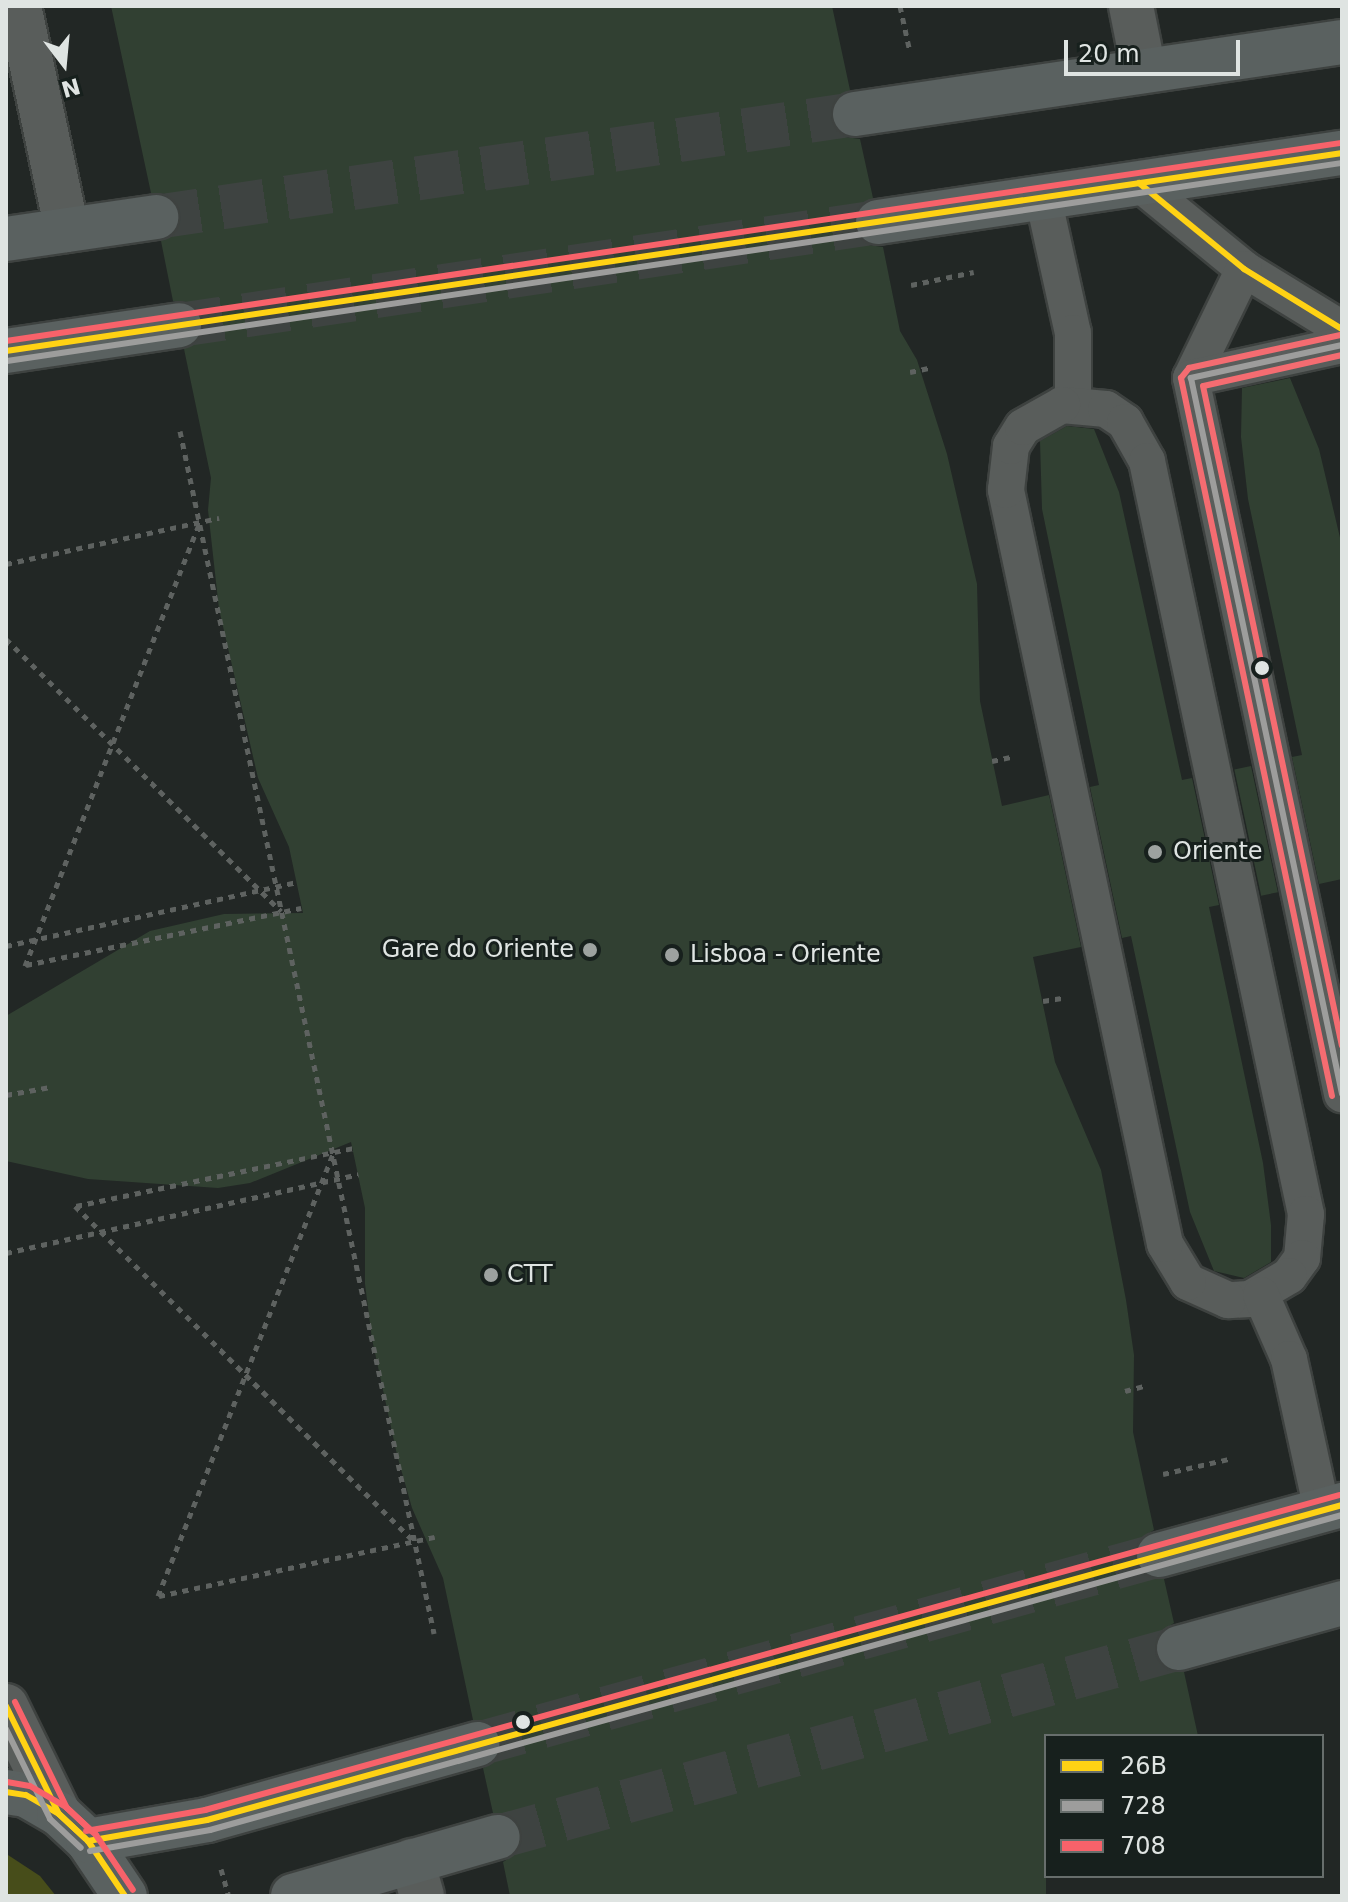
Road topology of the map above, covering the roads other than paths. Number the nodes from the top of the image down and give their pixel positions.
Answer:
1 (19, 6) edge
2 (1131, 6) edge
3 (1342, 42) edge
4 (1144, 71) junction
5 (855, 114) tunnel mouth
6 (1342, 153) edge
7 (1139, 183) junction
8 (1043, 197) junction
9 (156, 217) tunnel mouth
10 (878, 222) tunnel mouth
11 (67, 230) junction
12 (6, 239) edge
13 (1244, 269) junction
14 (179, 325) tunnel mouth
15 (1342, 329) edge
16 (1342, 345) edge
17 (6, 351) edge
18 (1191, 378) junction
19 (1073, 405) junction
20 (1342, 1094) edge
21 (1261, 1295) junction
22 (1332, 1508) edge
23 (1159, 1555) tunnel mouth
24 (1342, 1603) edge
25 (1179, 1648) tunnel mouth
26 (6, 1706) edge
27 (478, 1744) tunnel mouth
28 (6, 1792) edge
29 (74, 1828) junction
30 (498, 1837) tunnel mouth
31 (417, 1878) edge
32 (125, 1896) edge
33 (293, 1896) edge

1 - 11 street
2 - 4 street
3 - 4 main road
4 - 5 main road
6 - 7 main road
7 - 8 main road
7 - 13 lane
8 - 10 main road
8 - 19 lane
9 - 11 main road
11 - 12 main road
13 - 15 lane
13 - 18 lane
14 - 17 main road
16 - 18 lane
18 - 20 lane
19 - 21 lane
19 - 21 lane
21 - 22 lane
22 - 23 main road
24 - 25 main road
26 - 29 street
27 - 29 main road
28 - 29 main road
29 - 32 main road
30 - 31 main road
31 - 33 main road

